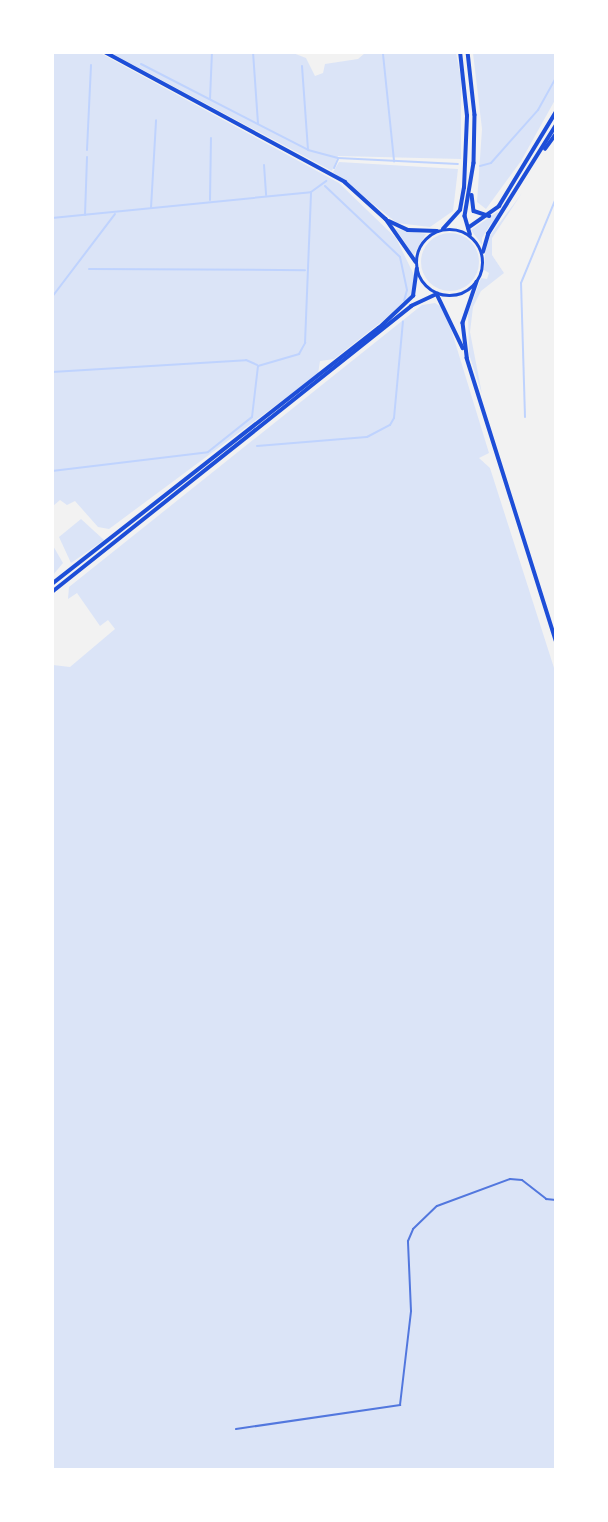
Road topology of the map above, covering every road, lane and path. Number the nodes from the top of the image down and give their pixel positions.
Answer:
1 (105, 52) edge
2 (460, 52) edge
3 (468, 52) edge
4 (555, 112) edge
5 (555, 125) edge
6 (555, 134) edge
7 (532, 168) junction
8 (472, 186) junction
9 (489, 216) junction
10 (386, 219) junction
11 (468, 228) junction
12 (439, 231) junction
13 (460, 231) junction
14 (471, 236) junction
15 (416, 262) junction
16 (483, 265) junction
17 (417, 270) junction
18 (477, 282) junction
19 (437, 294) junction
20 (467, 355) junction
21 (52, 584) edge
22 (52, 592) edge
23 (555, 640) edge
24 (555, 1200) edge
25 (236, 1429) dead end

1 - 10 main road
2 - 12 main road
3 - 8 main road
4 - 9 main road
5 - 7 main road
6 - 7 main road
7 - 16 main road
8 - 9 main road
8 - 11 main road
9 - 11 main road
10 - 12 main road
10 - 15 main road
11 - 13 main road
11 - 14 main road
12 - 13 main road
12 - 15 main road
13 - 14 main road
14 - 16 main road
15 - 17 main road
16 - 18 main road
17 - 19 main road
17 - 21 main road
18 - 19 main road
18 - 20 main road
19 - 20 main road
19 - 22 main road
20 - 23 main road
24 - 25 street

